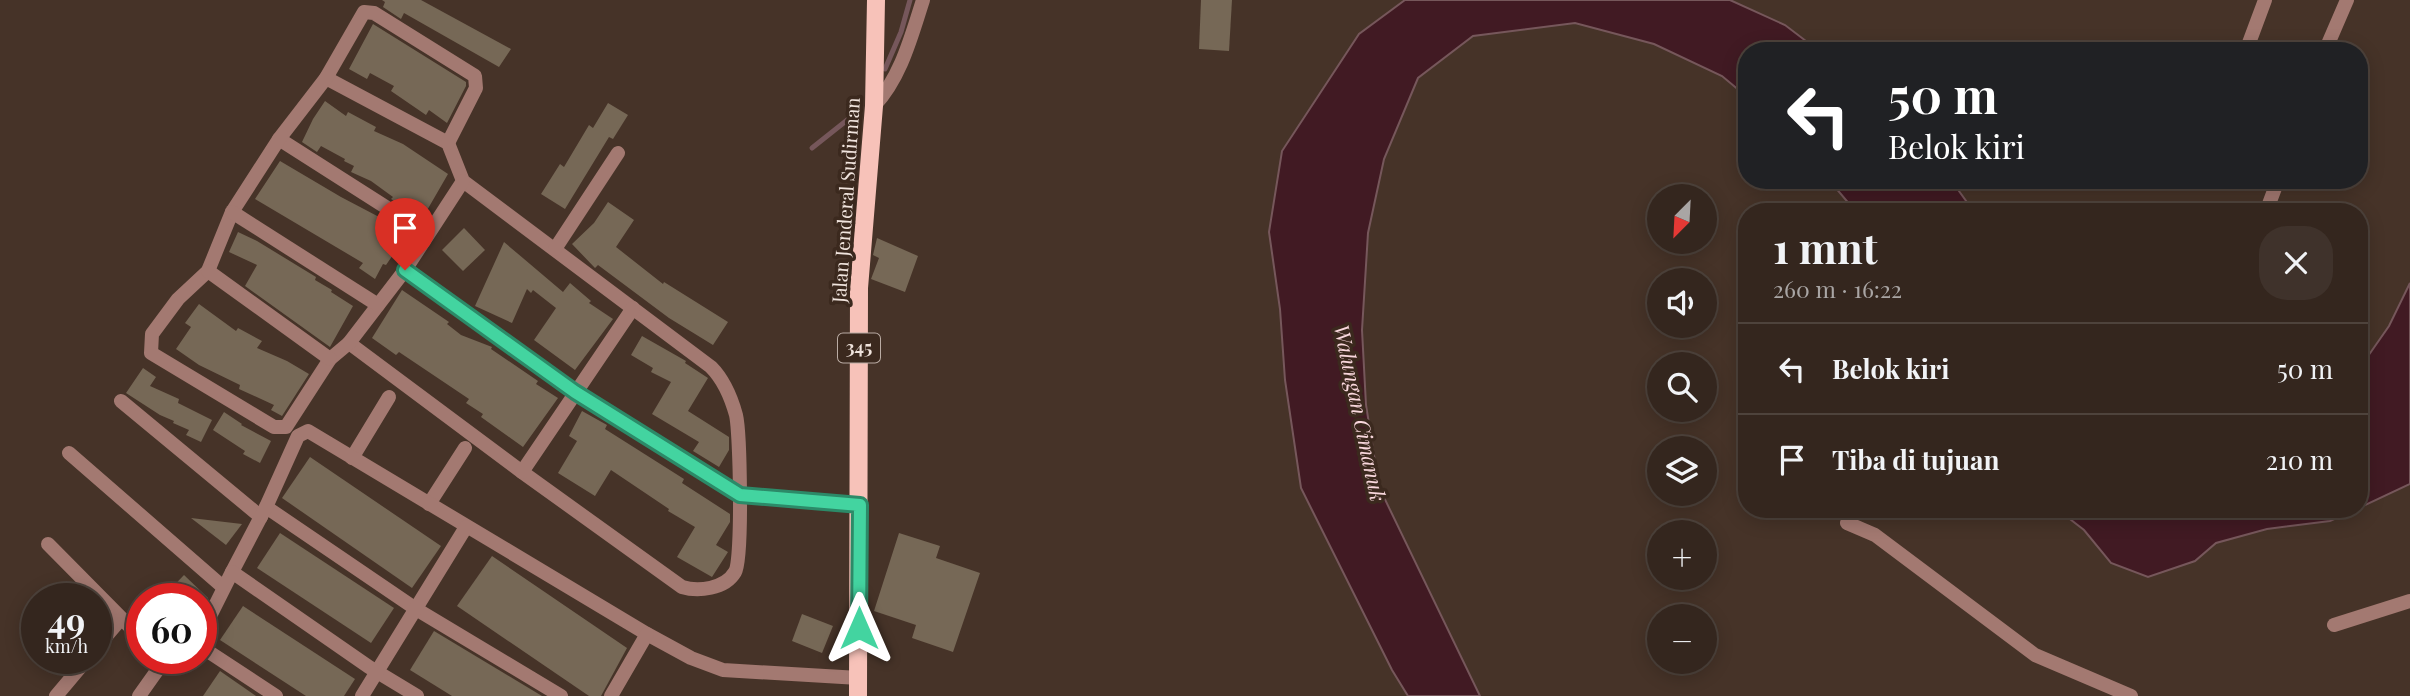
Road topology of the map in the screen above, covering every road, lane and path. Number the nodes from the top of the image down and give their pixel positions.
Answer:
1 (876, 0) edge
2 (923, 0) edge
3 (2265, 0) edge
4 (2347, 0) edge
5 (2249, 42) edge
6 (2329, 42) edge
7 (326, 78) junction
8 (874, 106) junction
9 (279, 139) junction
10 (448, 144) junction
11 (618, 153) dead end
12 (463, 180) junction
13 (232, 212) junction
14 (428, 234) junction
15 (555, 249) junction
16 (405, 270) junction
17 (208, 271) junction
18 (377, 305) junction
19 (634, 308) junction
20 (349, 343) junction
21 (330, 359) junction
22 (575, 392) junction
23 (389, 397) dead end
24 (121, 401) dead end
25 (465, 448) dead end
26 (69, 453) dead end
27 (352, 458) junction
28 (522, 472) junction
29 (740, 495) junction
30 (429, 504) junction
31 (860, 505) junction
32 (264, 512) junction
33 (1847, 523) dead end
34 (466, 527) junction
35 (48, 544) dead end
36 (232, 572) junction
37 (223, 587) junction
38 (217, 600) edge
39 (2410, 601) edge
40 (416, 609) junction
41 (120, 620) junction
42 (126, 625) edge
43 (2334, 625) dead end
44 (112, 629) edge
45 (647, 634) junction
46 (217, 659) edge
47 (376, 672) junction
48 (75, 674) edge
49 (153, 674) edge
50 (859, 678) junction
51 (256, 691) edge
52 (56, 696) edge
53 (139, 696) edge
54 (276, 696) edge
55 (362, 696) edge
56 (416, 696) edge
57 (561, 696) edge
58 (611, 696) edge
59 (858, 696) edge
60 (2131, 696) edge

1 - 8 main road, Jalan Jenderal Sudirman / 345
2 - 8 street
3 - 5 street
4 - 6 street
7 - 9 street
7 - 10 street
7 - 10 street
8 - 31 main road, Jalan Jenderal Sudirman / 345
9 - 13 street
9 - 14 street
10 - 12 street
11 - 15 street
12 - 14 street
12 - 15 street
13 - 17 street
13 - 18 street
14 - 16 street
15 - 19 street
16 - 18 street
16 - 22 street
17 - 21 street
17 - 21 street
18 - 20 street
19 - 22 street
19 - 29 street
20 - 21 street
20 - 28 street
22 - 28 street
22 - 29 street
23 - 27 street
24 - 32 street
25 - 30 street
26 - 37 street
27 - 30 street
27 - 32 street
28 - 29 street
29 - 31 street
30 - 34 street
31 - 50 main road, Jalan Jenderal Sudirman / 345
32 - 36 street
32 - 40 street
33 - 60 street
34 - 40 street
34 - 45 street
35 - 41 street
36 - 37 street
36 - 47 street
37 - 38 street
39 - 43 street
40 - 47 street
40 - 57 street
41 - 42 street
41 - 44 street
45 - 50 street
45 - 58 street
46 - 51 street
47 - 55 street
47 - 56 street
48 - 52 street
49 - 53 street
50 - 59 main road, Jalan Jenderal Sudirman / 345
51 - 54 street

